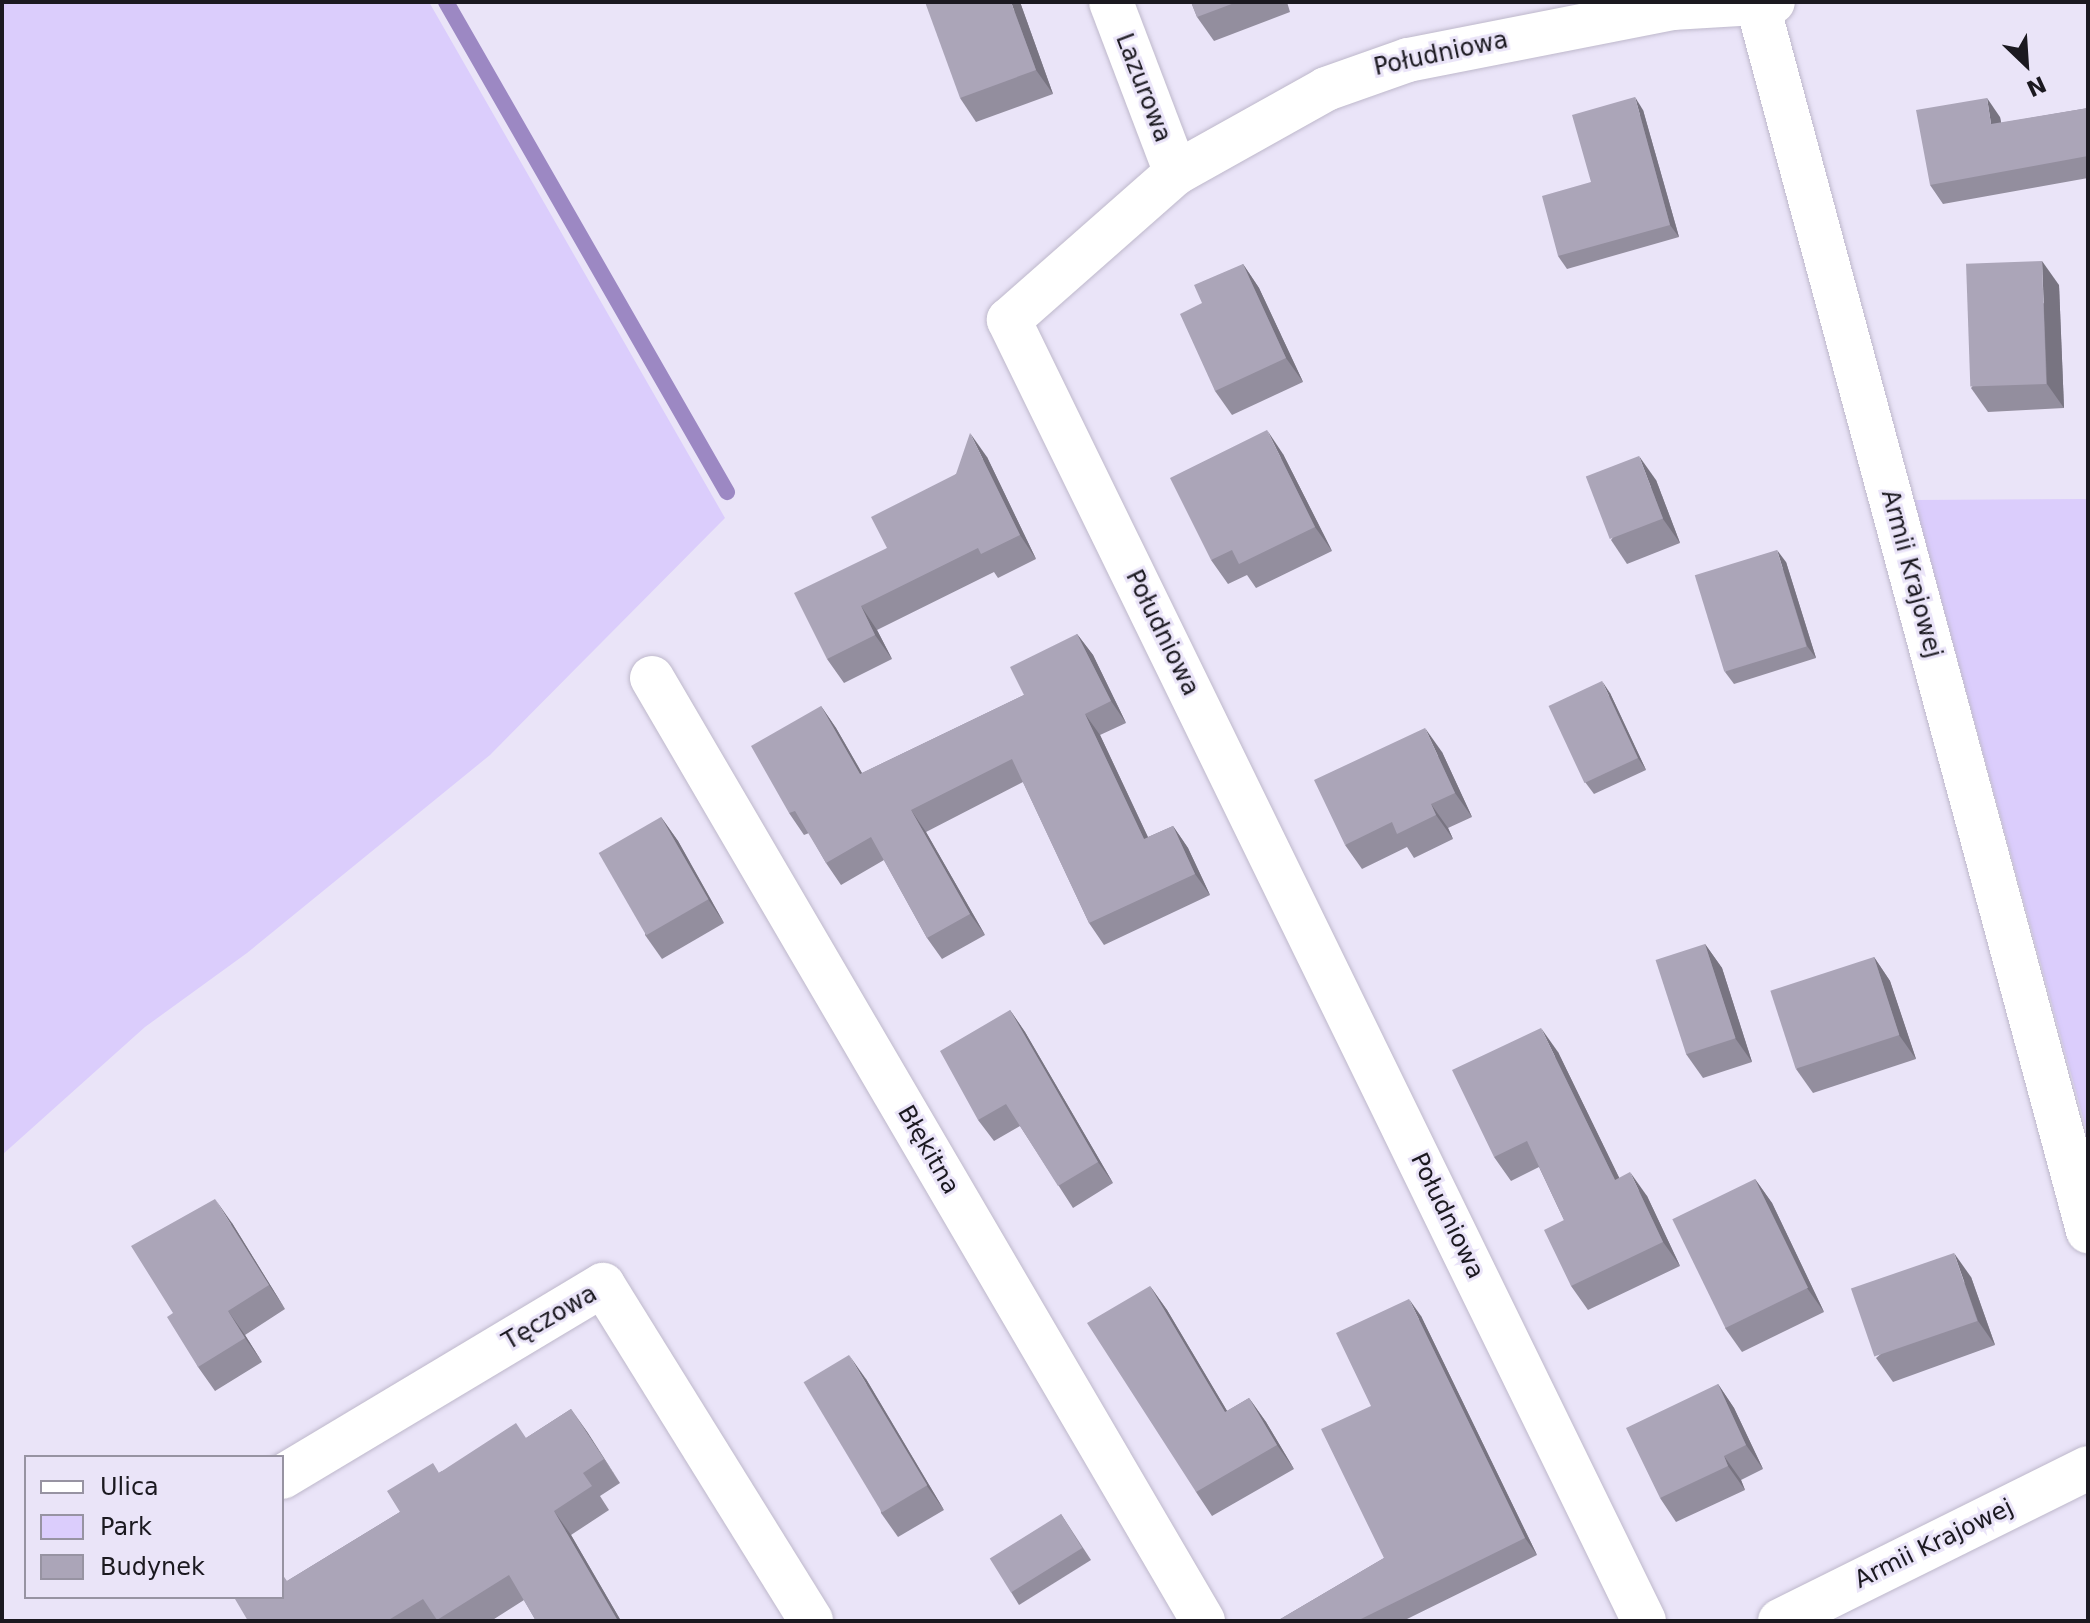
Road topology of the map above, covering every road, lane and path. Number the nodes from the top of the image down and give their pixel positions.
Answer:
1 (1111, 2) edge
2 (1766, 4) edge
3 (1671, 5) edge
4 (1176, 173) junction
5 (652, 678) dead end
6 (2088, 1231) edge
7 (2088, 1468) edge
8 (284, 1476) edge
9 (811, 1621) edge
10 (1203, 1621) edge
11 (1644, 1621) edge
12 (1780, 1621) edge

1 - 4 street, Lazurowa
2 - 3 street, Armii Krajowej
2 - 6 street, Armii Krajowej
3 - 4 street, Południowa
4 - 11 street, Południowa
5 - 10 street, Błękitna
7 - 12 street, Armii Krajowej
8 - 9 street, Tęczowa

